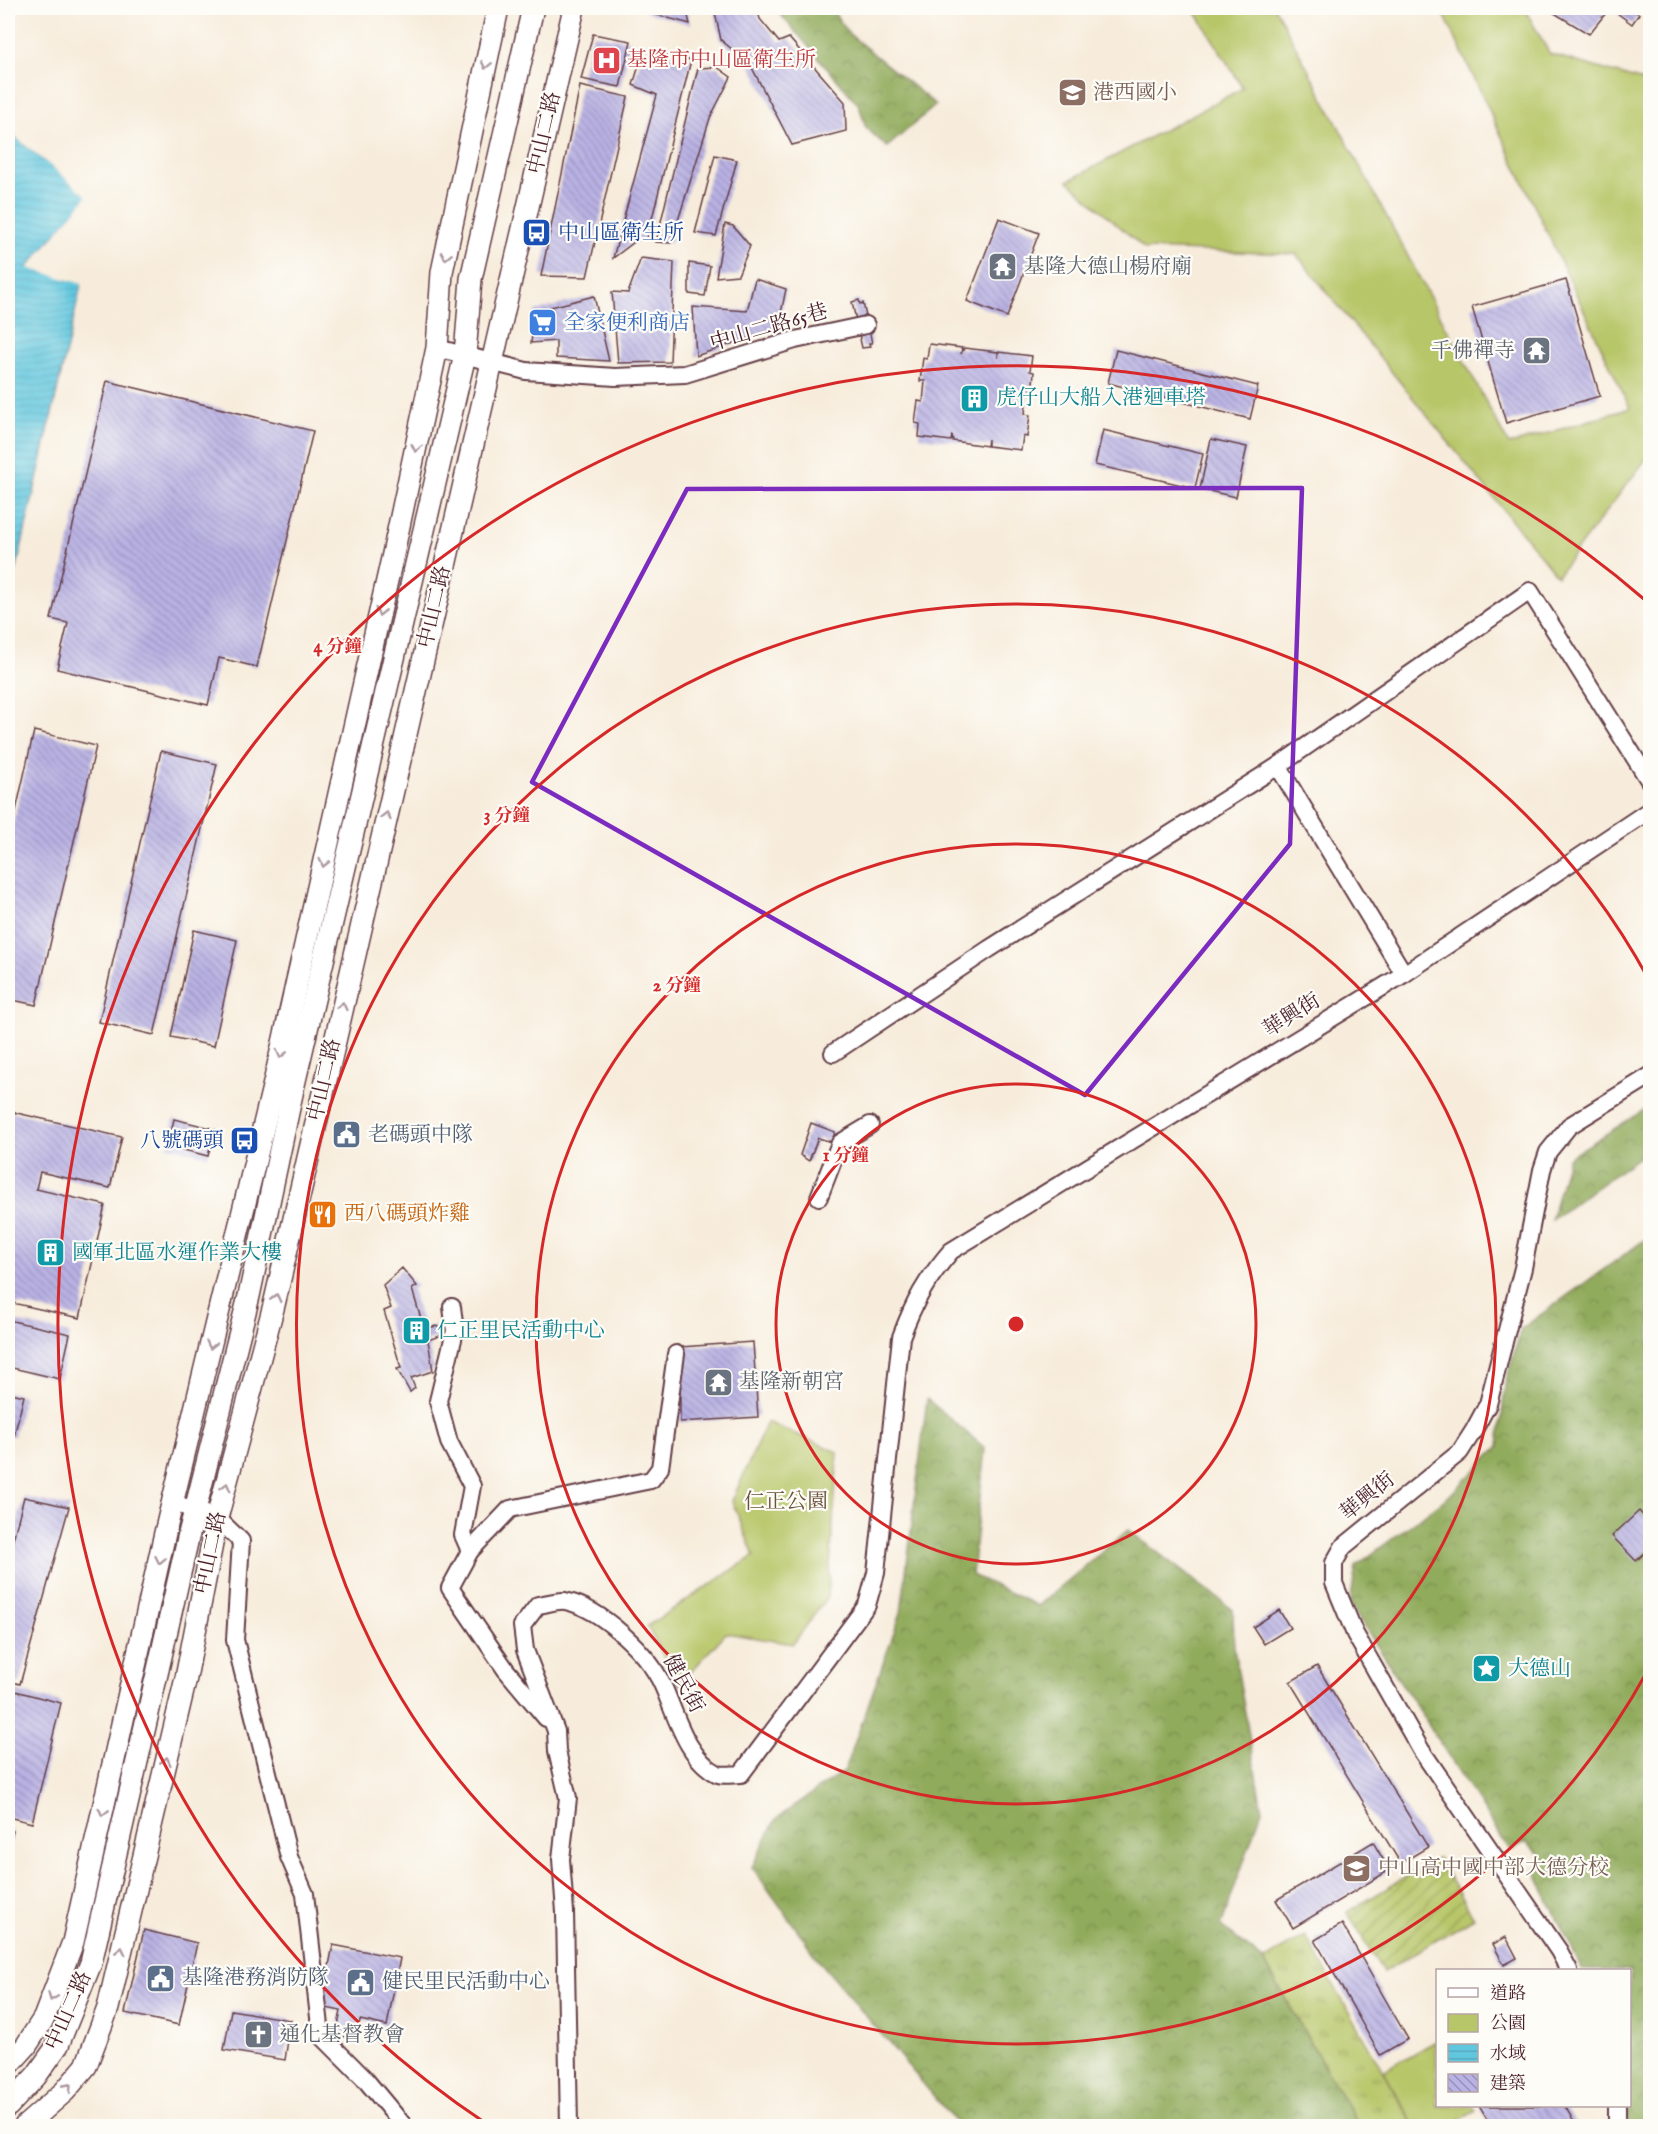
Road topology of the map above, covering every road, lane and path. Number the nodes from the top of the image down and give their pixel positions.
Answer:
1 (498, 8) edge
2 (533, 8) edge
3 (574, 8) edge
4 (866, 325) dead end
5 (437, 348) junction
6 (465, 355) junction
7 (491, 364) junction
8 (1278, 766) junction
9 (1650, 782) edge
10 (1650, 810) edge
11 (1404, 974) junction
12 (833, 1053) dead end
13 (1650, 1076) edge
14 (870, 1125) dead end
15 (819, 1197) dead end
16 (951, 1251) joint
17 (452, 1307) dead end
18 (676, 1354) dead end
19 (174, 1503) junction
20 (196, 1510) junction
21 (217, 1518) junction
22 (470, 1551) junction
23 (556, 1731) junction
24 (1568, 1969) edge
25 (8, 2066) edge
26 (8, 2106) edge
27 (1617, 2107) edge
28 (25, 2127) edge
29 (404, 2127) edge
30 (569, 2127) edge
31 (1617, 2127) edge

1 -> 5 street
2 - 6 street, 中山二路
3 - 7 street, 中山二路
4 - 7 street, 中山二路65巷
5 - 6 street, 中山二路65巷
5 -> 19 street, 中山二路
6 - 7 street, 中山二路65巷
6 - 20 street, 中山二路
21 -> 7 street, 中山二路
8 - 9 street
8 - 11 street
8 - 12 street
10 - 11 street, 華興街
11 - 16 street, 華興街
13 - 24 street, 華興街
14 - 15 street
16 - 23 street, 健民街
17 - 22 street
18 - 22 street
19 - 20 street
19 -> 25 street, 中山二路
20 - 21 street
20 - 26 street, 中山二路
28 -> 21 street, 中山二路
21 - 29 street
22 - 23 street
23 - 30 street, 健民街
27 - 31 street

